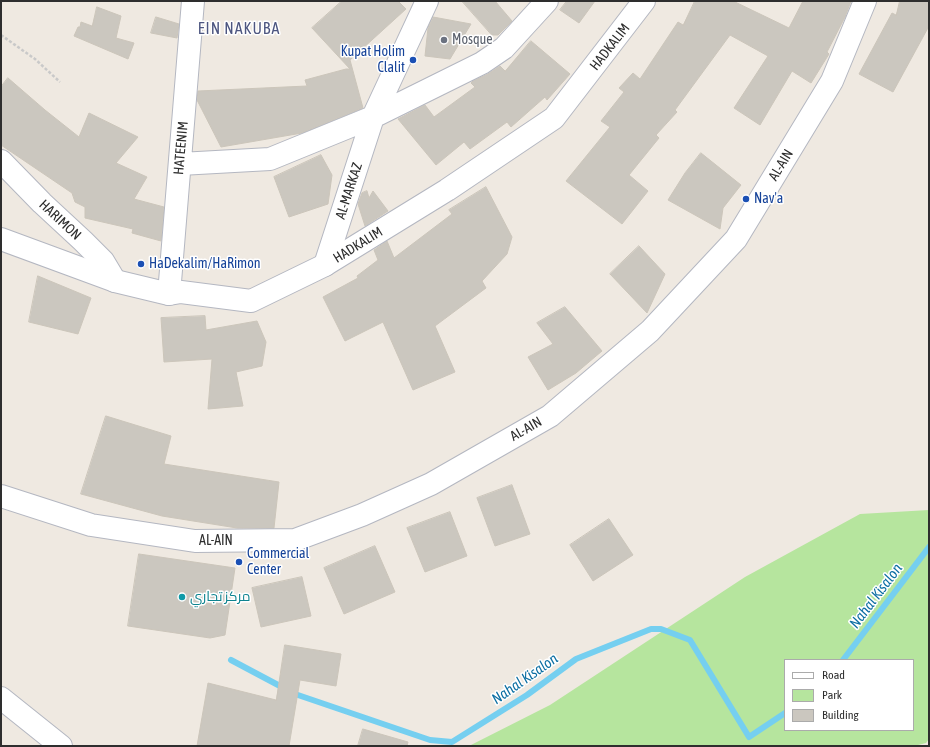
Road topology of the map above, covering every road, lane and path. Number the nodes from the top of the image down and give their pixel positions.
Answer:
1 (193, 1) edge
2 (427, 1) edge
3 (547, 1) edge
4 (644, 1) edge
5 (865, 1) edge
6 (1, 35) edge
7 (60, 82) dead end
8 (373, 117) junction
9 (1, 161) edge
10 (180, 164) junction
11 (1, 239) edge
12 (325, 266) junction
13 (115, 281) junction
14 (169, 294) junction
15 (1, 496) edge
16 (1, 698) edge
17 (61, 746) edge

1 - 10 street, HATEENIM
2 - 8 street, AL-MARKAZ
3 - 8 street
4 - 12 street, HADKALIM
5 - 15 street, AL-AIN
6 - 7 path
8 - 10 street
8 - 12 street, AL-MARKAZ
9 - 13 street, HARIMON
10 - 14 street, HATEENIM
11 - 13 street, HADKALIM
12 - 14 street, HADKALIM
13 - 14 street, HADKALIM
16 - 17 street

